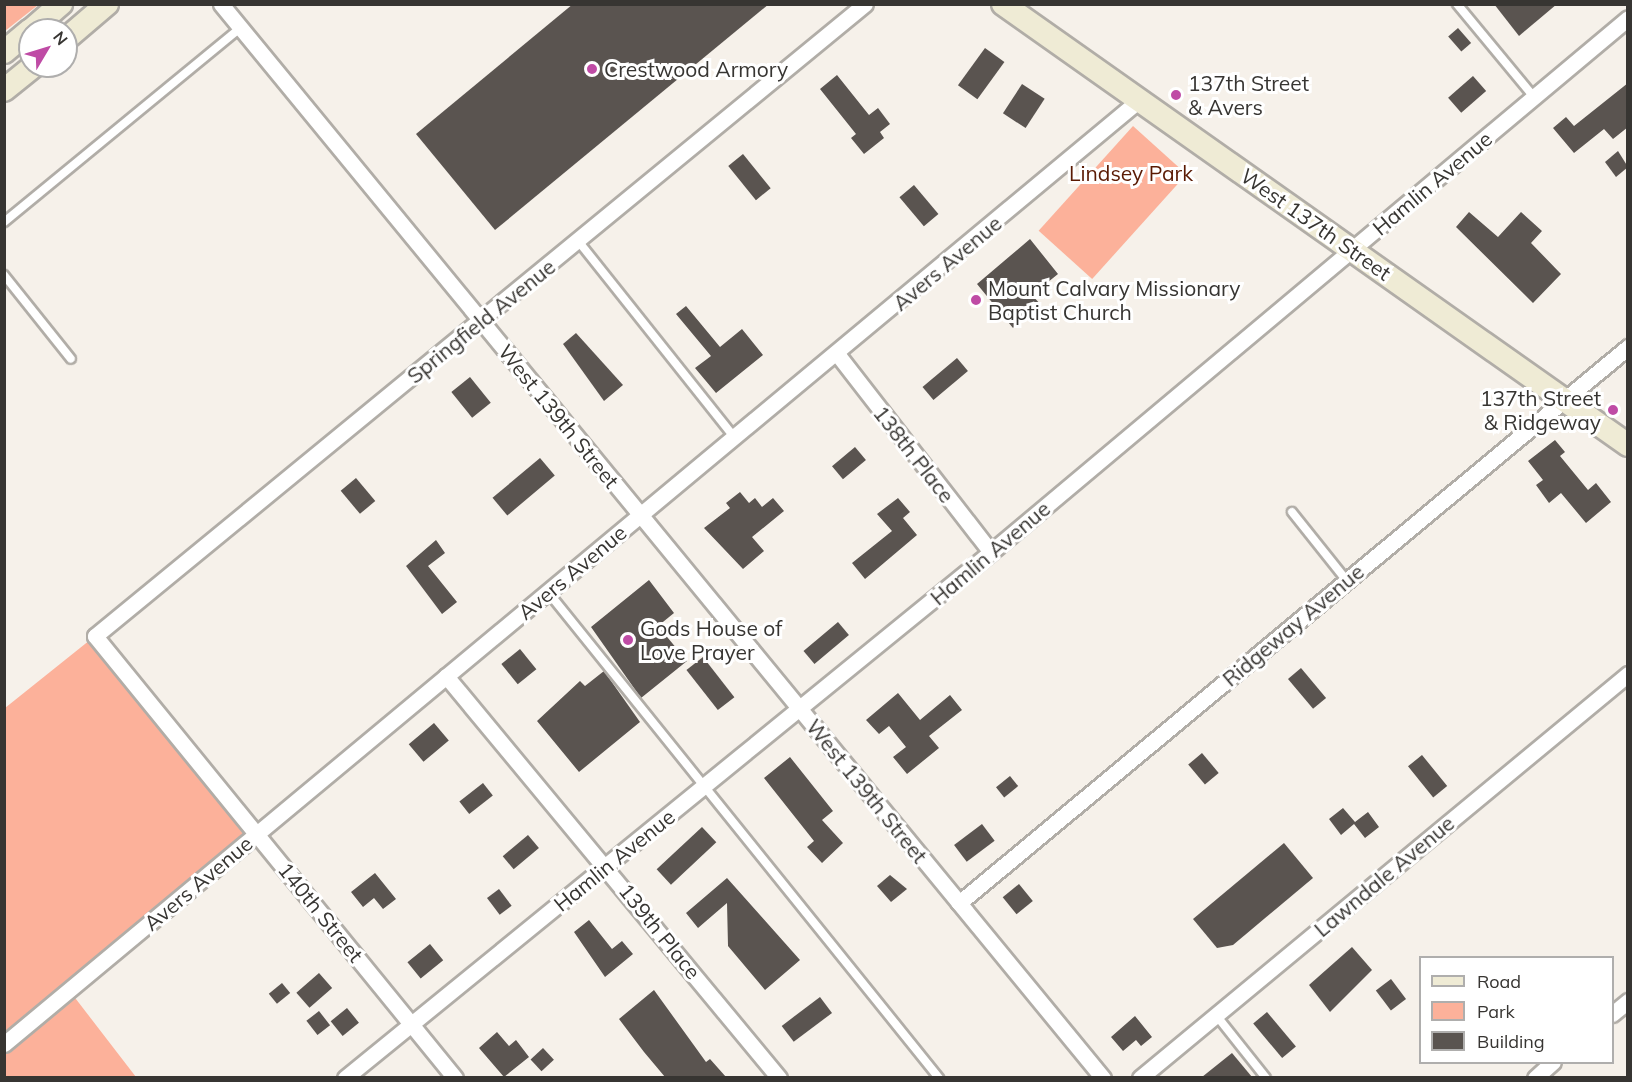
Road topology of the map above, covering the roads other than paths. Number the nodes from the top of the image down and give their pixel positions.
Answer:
1 (61, 4) edge
2 (107, 4) edge
3 (221, 4) edge
4 (865, 4) edge
5 (1003, 4) edge
6 (1456, 4) edge
7 (44, 18) edge
8 (1628, 18) edge
9 (240, 28) junction
10 (78, 29) edge
11 (18, 40) edge
12 (4, 52) edge
13 (19, 78) edge
14 (4, 90) edge
15 (1533, 96) junction
16 (1139, 100) junction
17 (4, 222) edge
18 (579, 242) junction
19 (1353, 249) junction
20 (4, 275) edge
21 (481, 321) junction
22 (1628, 347) edge
23 (838, 355) junction
24 (72, 359) dead end
25 (1565, 399) junction
26 (734, 436) junction
27 (1628, 445) edge
28 (1292, 512) dead end
29 (640, 515) junction
30 (991, 552) junction
31 (1347, 581) junction
32 (548, 592) junction
33 (95, 636) joint
34 (1628, 674) edge
35 (446, 676) junction
36 (800, 710) junction
37 (705, 786) junction
38 (257, 834) junction
39 (606, 866) junction
40 (959, 903) junction
41 (1628, 1001) edge
42 (1614, 1012) edge
43 (1216, 1015) junction
44 (411, 1024) junction
45 (4, 1044) edge
46 (1551, 1064) edge
47 (345, 1077) edge
48 (456, 1077) edge
49 (779, 1077) edge
50 (939, 1077) edge
51 (1103, 1077) edge
52 (1140, 1077) edge
53 (1266, 1077) edge
54 (1535, 1077) edge

1 - 7 main road
2 - 10 main road
3 - 9 street, West 139th Street
4 - 18 street, Springfield Avenue
5 - 16 main road, West 137th Street
6 - 15 lane
8 - 15 street, Hamlin Avenue
9 - 17 lane
9 - 21 street, West 139th Street
11 - 12 main road
13 - 14 main road
15 - 19 street, Hamlin Avenue
16 - 19 main road, West 137th Street
16 - 23 street, Avers Avenue
18 - 21 street, Springfield Avenue
18 - 26 lane
19 - 25 main road, West 137th Street
19 - 30 street, Hamlin Avenue
20 - 24 lane
21 - 29 street, West 139th Street
21 - 33 street, Springfield Avenue
22 - 25 street, Ridgeway Avenue
23 - 26 street, Avers Avenue
23 - 30 street, 138th Place
25 - 27 main road, West 137th Street
25 - 31 street, Ridgeway Avenue
26 - 29 street, Avers Avenue
28 - 31 lane
29 - 32 street, Avers Avenue
29 - 36 street, West 139th Street
30 - 36 street, Hamlin Avenue
31 - 40 street, Ridgeway Avenue
32 - 35 street, Avers Avenue
32 - 37 lane
33 - 38 street, 140th Street
34 - 43 street, Lawndale Avenue
35 - 38 street, Avers Avenue
35 - 39 street, 139th Place
36 - 37 street, Hamlin Avenue
36 - 40 street, West 139th Street
37 - 39 street, Hamlin Avenue
37 - 50 lane
38 - 44 street, 140th Street
38 - 45 street, Avers Avenue
39 - 44 street, Hamlin Avenue
39 - 49 street, 139th Place
40 - 51 street, West 139th Street
41 - 42 street
43 - 52 street, Lawndale Avenue
43 - 53 lane
44 - 47 street, Hamlin Avenue
44 - 48 street, 140th Street
46 - 54 street

